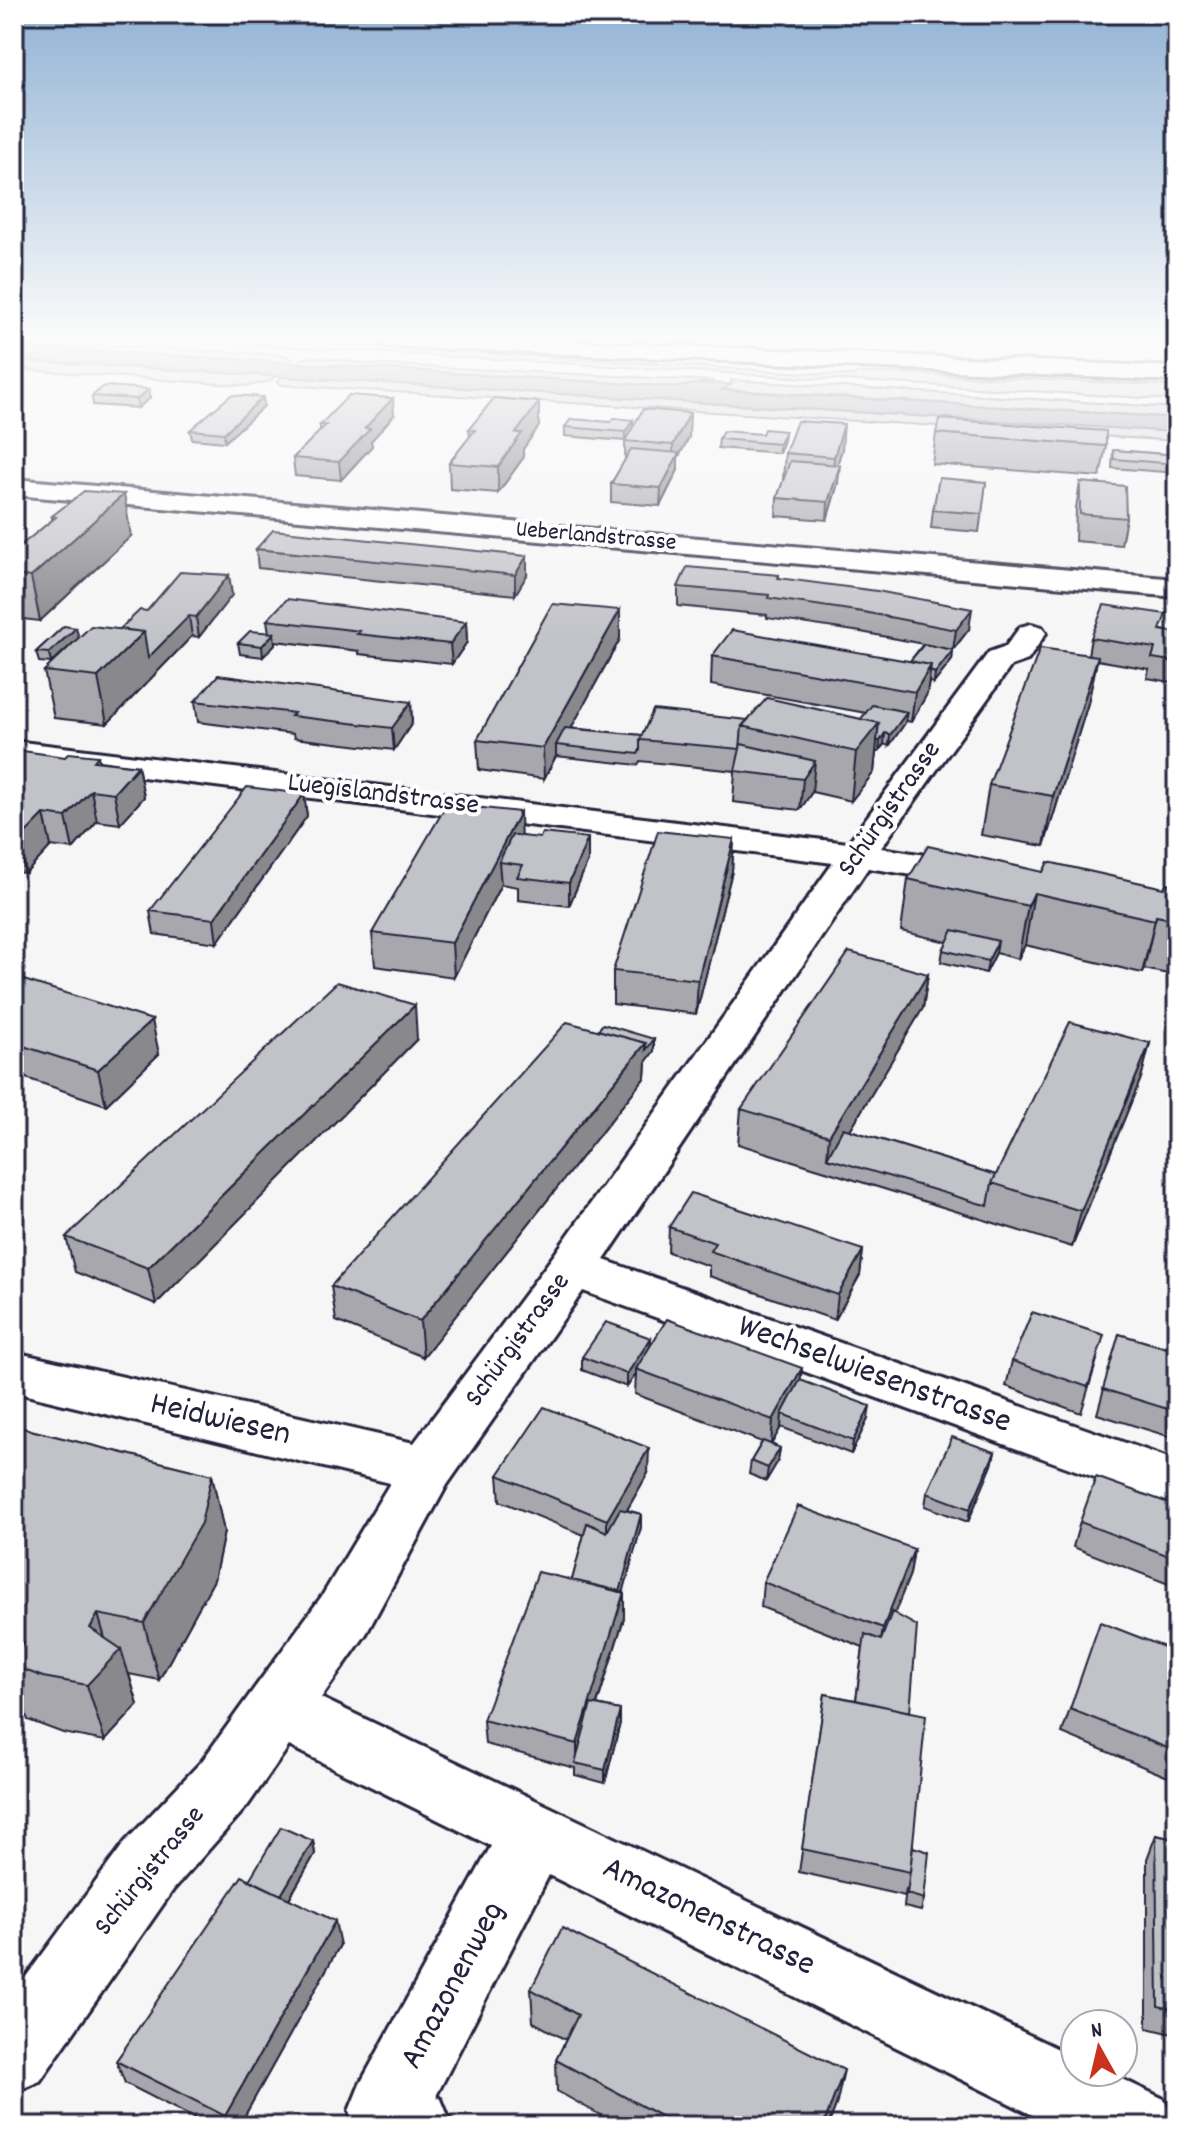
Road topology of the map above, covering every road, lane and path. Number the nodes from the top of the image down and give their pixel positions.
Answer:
1 (14, 487) edge
2 (1177, 588) edge
3 (1031, 633) dead end
4 (14, 751) edge
5 (857, 855) junction
6 (1014, 880) edge
7 (572, 1268) junction
8 (14, 1372) edge
9 (427, 1469) junction
10 (1177, 1484) edge
11 (279, 1707) junction
12 (534, 1834) junction
13 (14, 2055) edge
14 (414, 2126) edge
15 (1137, 2126) edge

1 - 2 main road, Ueberlandstrasse
3 - 5 main road, Schürgistrasse
4 - 5 main road, Luegislandstrasse
5 - 6 main road, Luegislandstrasse
5 - 7 main road, Schürgistrasse
7 - 9 main road, Schürgistrasse
7 - 10 main road, Wechselwiesenstrasse
8 - 9 main road, Heidwiesen
9 - 11 main road, Schürgistrasse
11 - 12 main road, Amazonenstrasse
11 - 13 main road, Schürgistrasse
12 - 14 main road, Amazonenweg
12 - 15 main road, Amazonenstrasse

